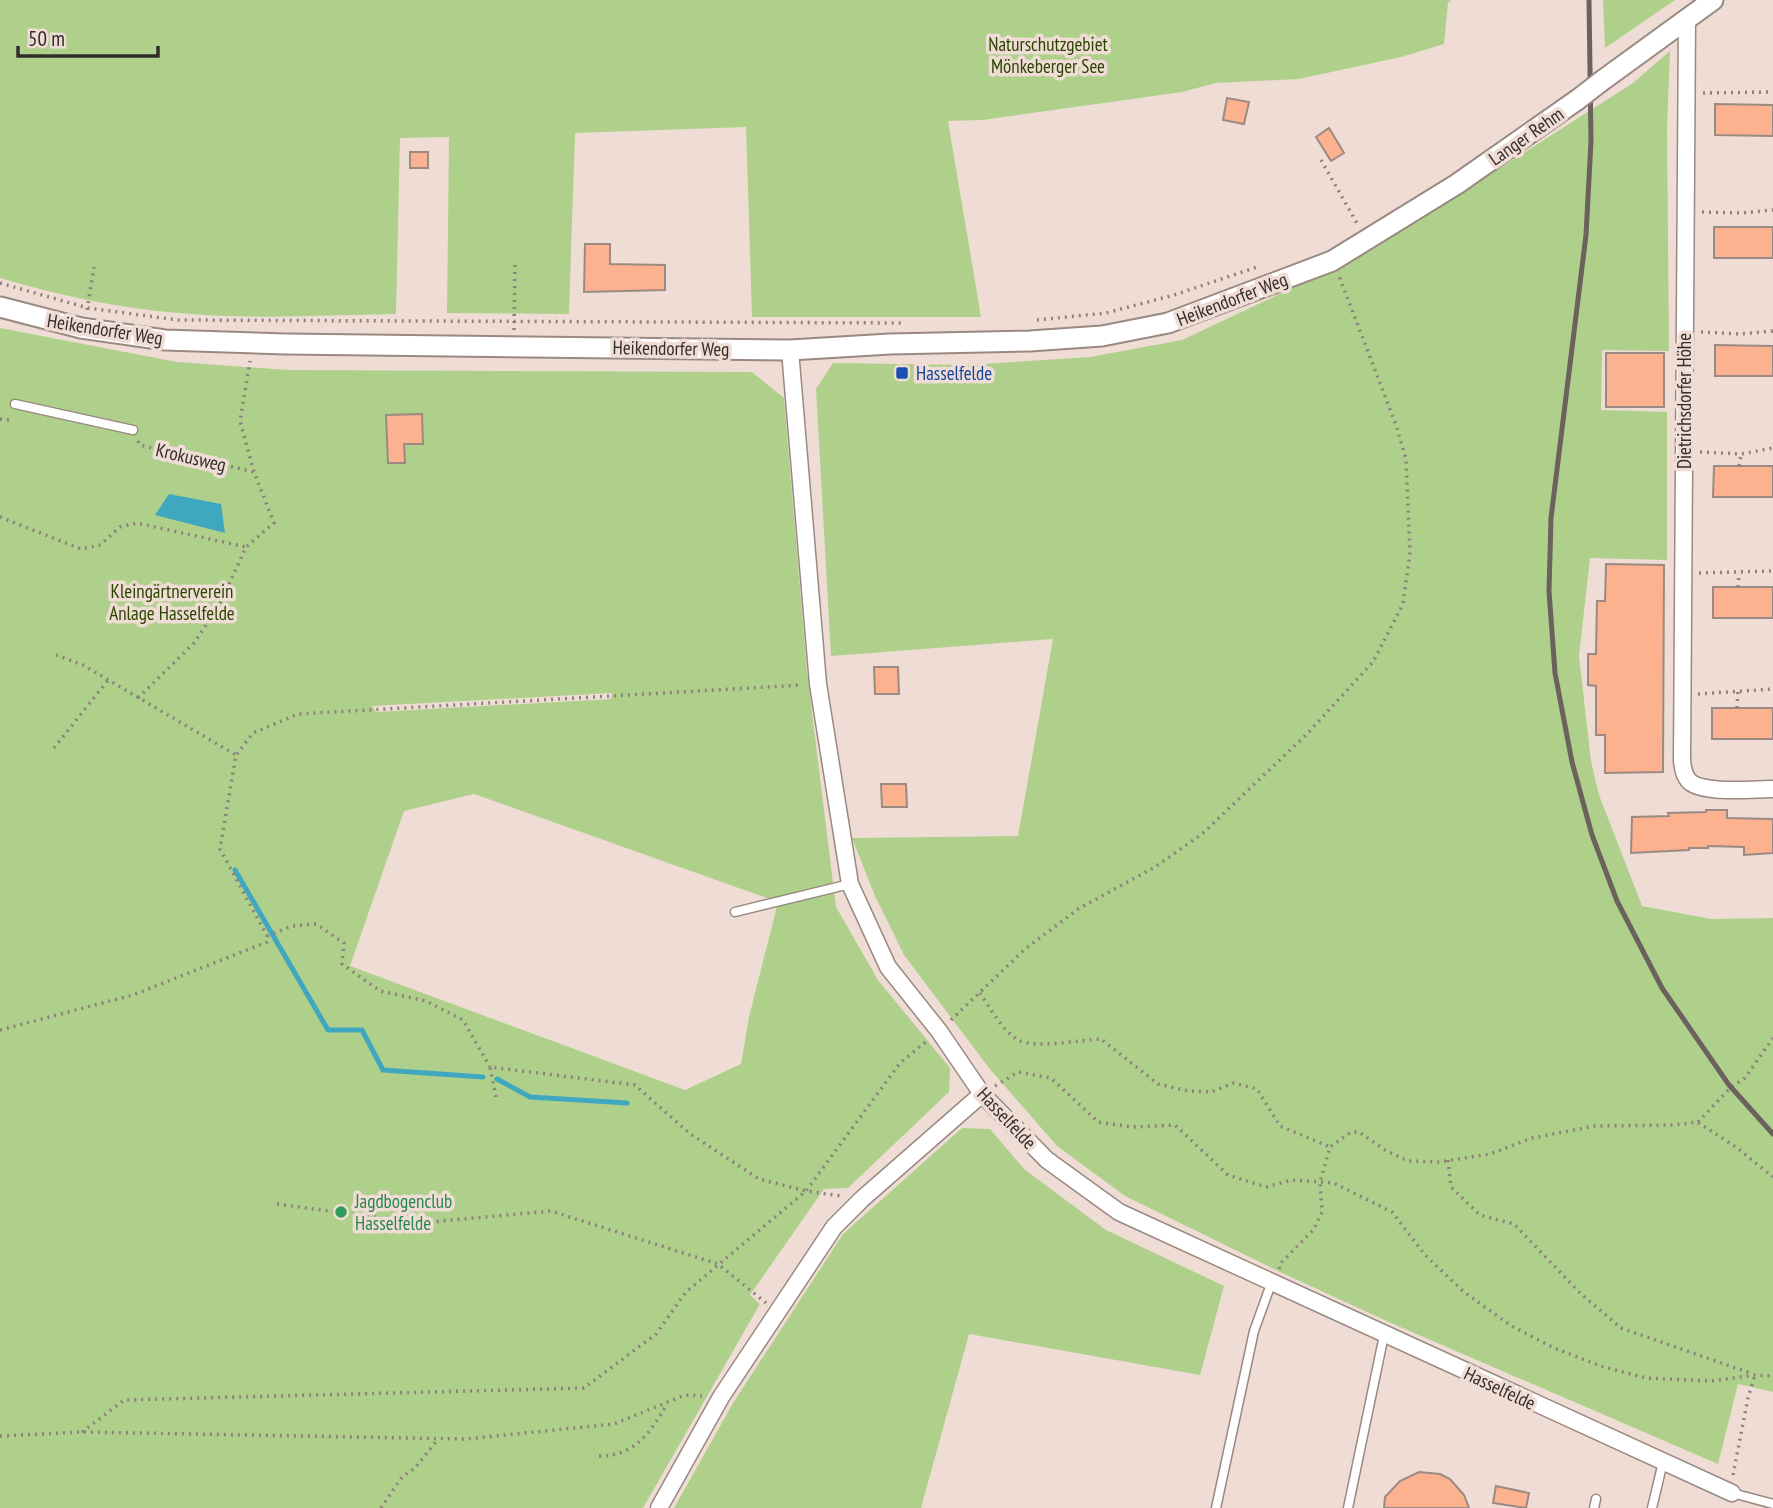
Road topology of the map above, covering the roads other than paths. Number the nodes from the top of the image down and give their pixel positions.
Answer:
1 (1713, 0) edge
2 (1687, 19) junction
3 (1332, 261) joint
4 (0, 307) edge
5 (790, 350) junction
6 (15, 404) dead end
7 (132, 430) road end
8 (1773, 789) edge
9 (850, 884) junction
10 (735, 912) dead end
11 (982, 1094) junction
12 (1271, 1284) junction
13 (1384, 1335) junction
14 (1663, 1462) junction
15 (1731, 1492) joint
16 (1773, 1504) edge
17 (659, 1508) edge
18 (1216, 1508) edge
19 (1348, 1508) edge
20 (1652, 1508) edge

1 - 2 street, Langer Rehm
2 - 3 street, Langer Rehm, bridge
2 - 8 street, Dietrichsdorfer Höhe
3 - 5 street, Heikendorfer Weg
4 - 5 street, Heikendorfer Weg
5 - 9 street, Hasselfelde
6 - 7 lane, Krokusweg
9 - 10 lane
9 - 11 street, Hasselfelde
11 - 12 street, Hasselfelde
11 - 17 street
12 - 13 street, Hasselfelde
12 - 18 lane
13 - 14 street, Hasselfelde
13 - 19 lane
14 - 15 street, Hasselfelde
14 - 20 lane
15 - 16 lane

